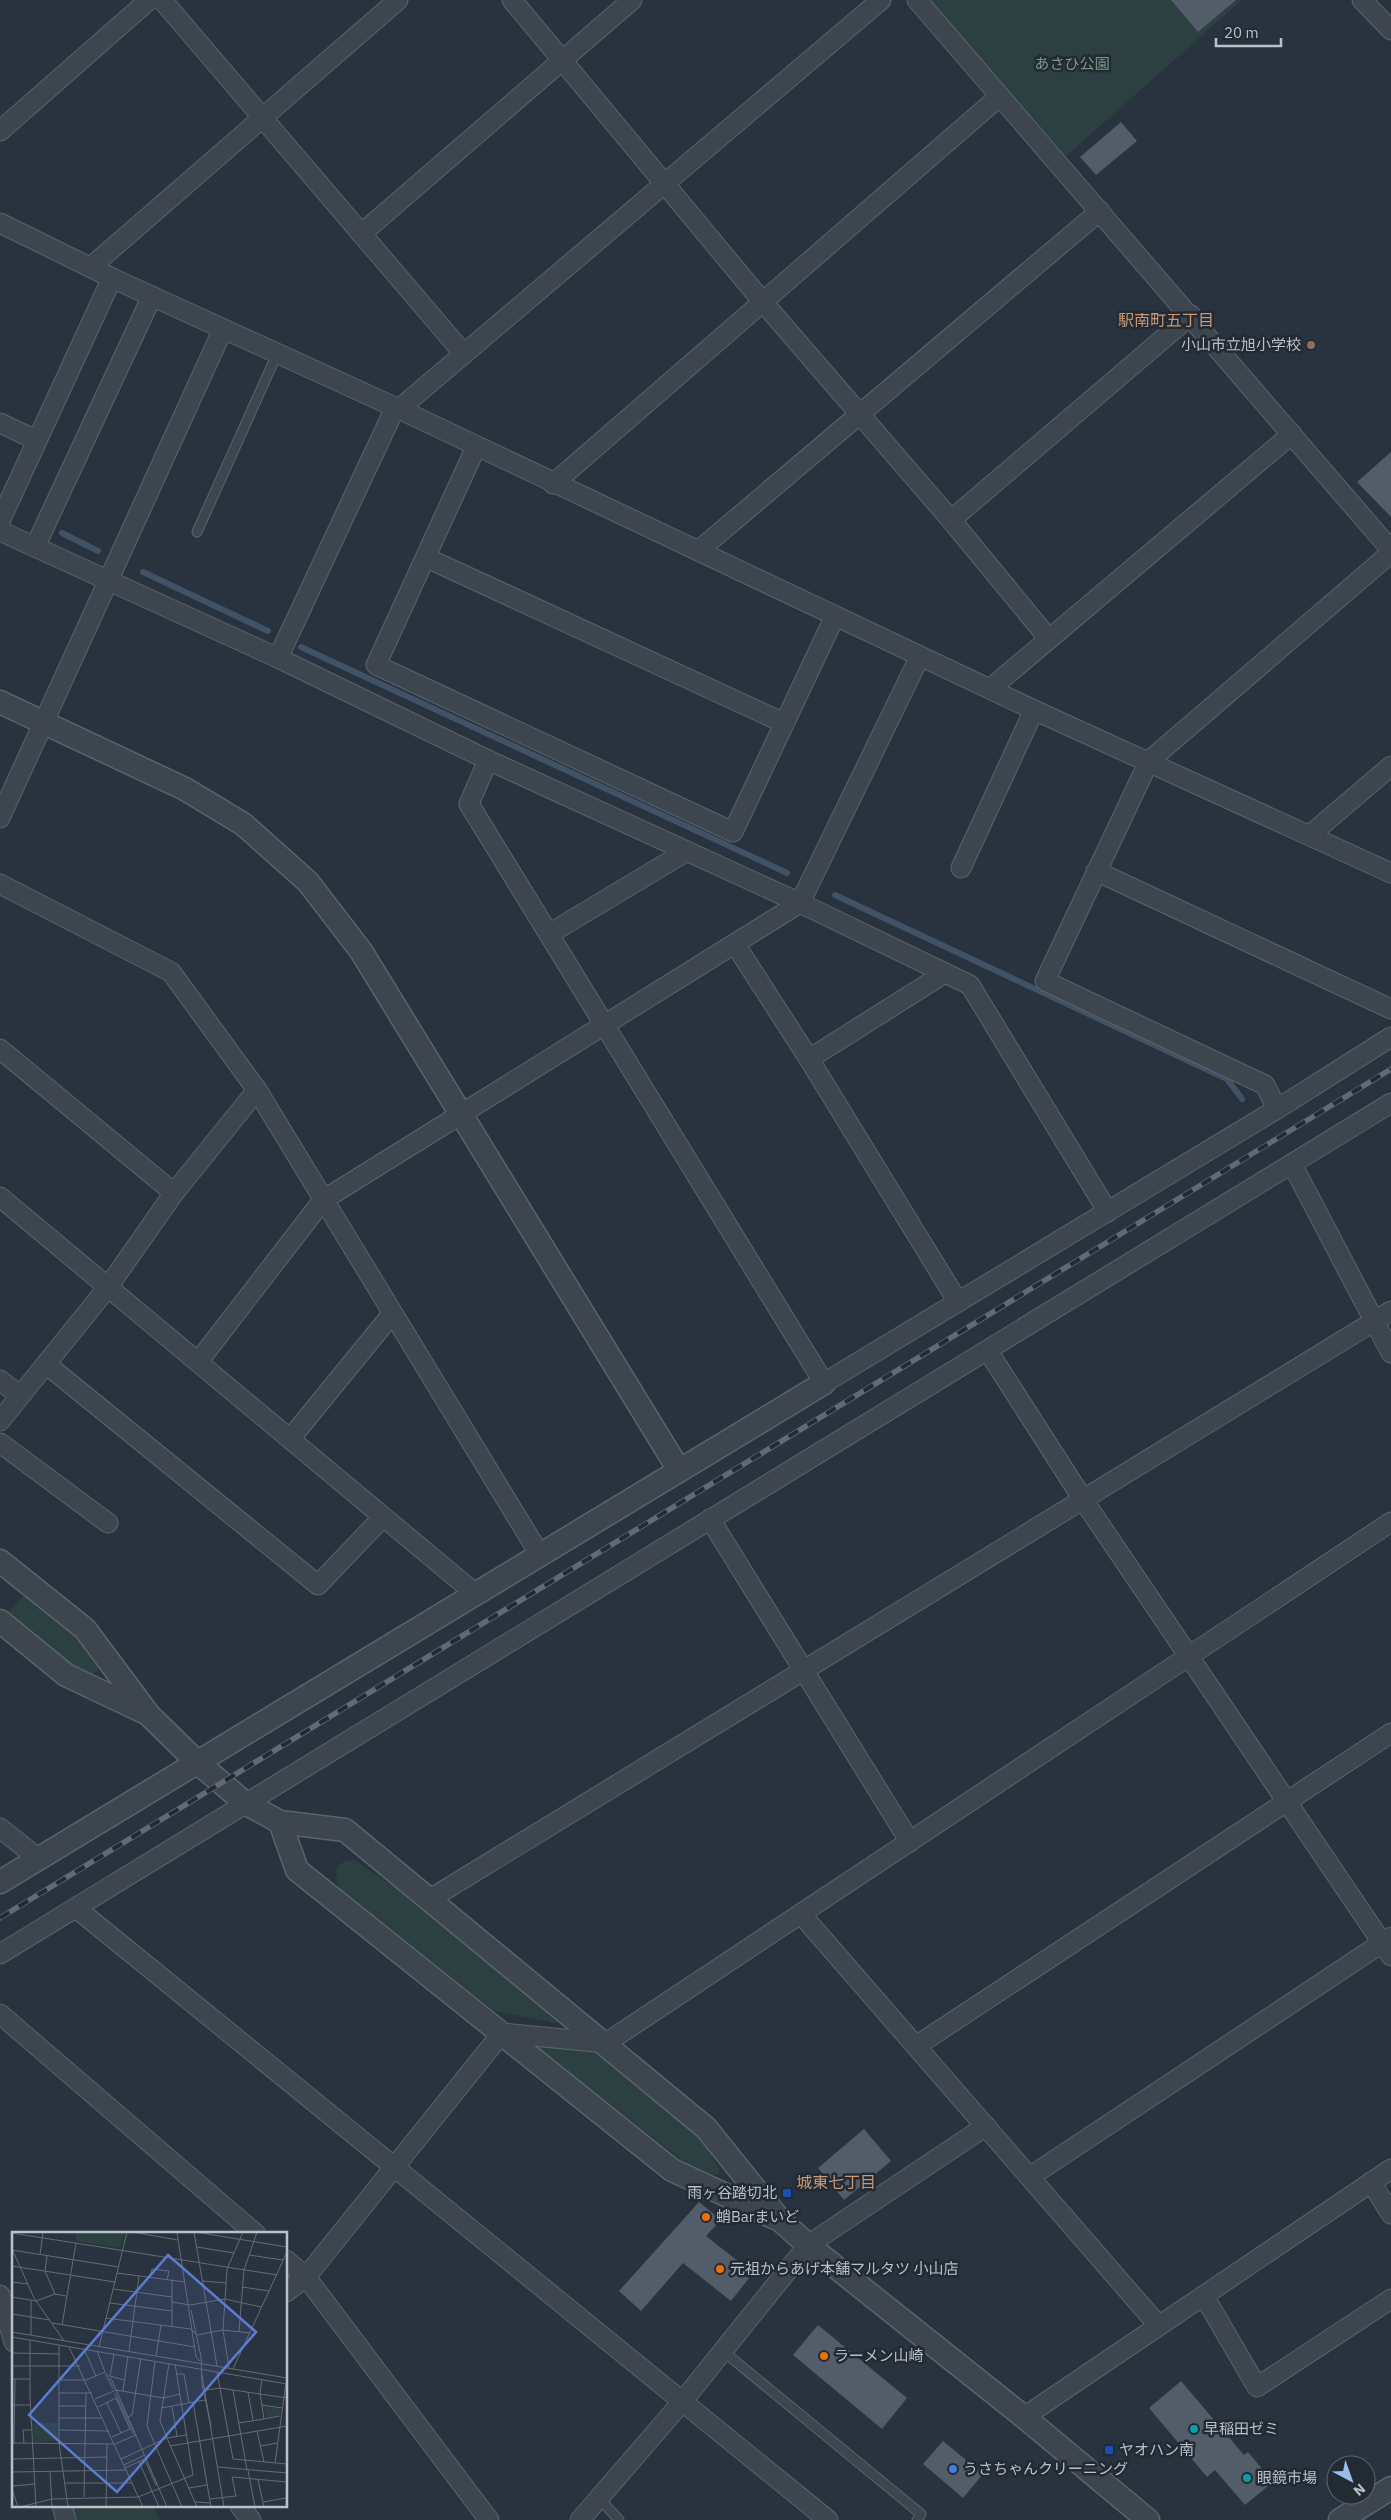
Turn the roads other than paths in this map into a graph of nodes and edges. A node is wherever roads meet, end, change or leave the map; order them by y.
1 (149, 0) edge
2 (162, 0) edge
3 (398, 0) edge
4 (512, 0) edge
5 (632, 0) edge
6 (881, 0) edge
7 (917, 0) edge
8 (1362, 0) edge
9 (1391, 30) edge
10 (563, 60) junction
11 (1000, 96) junction
12 (264, 118) junction
13 (0, 131) edge
14 (666, 182) junction
15 (1100, 210) junction
16 (0, 223) edge
17 (361, 234) junction
18 (92, 266) junction
19 (112, 278) junction
20 (152, 296) junction
21 (762, 301) junction
22 (1191, 315) junction
23 (223, 328) junction
24 (277, 354) junction
25 (464, 354) junction
26 (397, 409) junction
27 (860, 413) junction
28 (0, 423) edge
29 (1292, 434) junction
30 (36, 440) junction
31 (476, 448) junction
32 (553, 484) junction
33 (951, 520) junction
34 (0, 521) edge
35 (0, 531) edge
36 (197, 532) dead end
37 (35, 547) junction
38 (698, 551) junction
39 (1391, 552) edge
40 (427, 558) junction
41 (108, 581) junction
42 (835, 616) junction
43 (1049, 639) junction
44 (920, 656) junction
45 (278, 658) junction
46 (991, 688) junction
47 (0, 702) edge
48 (1034, 710) junction
49 (43, 723) junction
50 (784, 723) junction
51 (488, 760) junction
52 (1150, 761) junction
53 (1391, 766) edge
54 (0, 818) edge
55 (1310, 835) junction
56 (687, 851) junction
57 (961, 868) dead end
58 (1096, 871) junction
59 (1391, 873) edge
60 (0, 884) edge
61 (800, 903) junction
62 (549, 934) junction
63 (734, 944) junction
64 (945, 973) junction
65 (1391, 1009) edge
66 (605, 1026) junction
67 (1391, 1037) edge
68 (0, 1049) edge
69 (809, 1059) junction
70 (257, 1090) junction
71 (1391, 1103) edge
72 (1277, 1109) junction
73 (460, 1115) junction
74 (1292, 1164) junction
75 (174, 1193) junction
76 (0, 1197) edge
77 (322, 1200) junction
78 (1108, 1212) junction
79 (108, 1287) junction
80 (958, 1302) junction
81 (1391, 1311) edge
82 (392, 1314) junction
83 (1375, 1321) junction
84 (988, 1351) junction
85 (1391, 1353) edge
86 (198, 1362) junction
87 (46, 1364) junction
88 (0, 1380) edge
89 (824, 1383) junction
90 (20, 1396) junction
91 (0, 1421) edge
92 (290, 1439) junction
93 (0, 1443) edge
94 (679, 1470) junction
95 (1084, 1501) junction
96 (384, 1517) junction
97 (710, 1518) junction
98 (1391, 1522) edge
99 (108, 1523) dead end
100 (540, 1555) junction
101 (0, 1561) edge
102 (476, 1595) junction
103 (0, 1621) edge
104 (1188, 1656) junction
105 (804, 1671) junction
106 (149, 1715) junction
107 (1391, 1733) edge
108 (197, 1762) junction
109 (1287, 1802) junction
110 (246, 1803) junction
111 (280, 1822) junction
112 (0, 1828) edge
113 (910, 1842) junction
114 (39, 1858) junction
115 (0, 1882) edge
116 (430, 1899) junction
117 (76, 1908) junction
118 (801, 1914) junction
119 (1388, 1945) edge
120 (0, 1954) edge
121 (0, 2014) edge
122 (502, 2033) junction
123 (606, 2043) junction
124 (916, 2046) junction
125 (986, 2126) junction
126 (394, 2168) junction
127 (1391, 2169) edge
128 (1031, 2176) junction
129 (1371, 2182) junction
130 (1391, 2214) edge
131 (780, 2220) junction
132 (254, 2232) edge
133 (808, 2245) junction
134 (288, 2262) edge
135 (306, 2277) junction
136 (288, 2290) edge
137 (0, 2295) edge
138 (1204, 2296) junction
139 (1391, 2300) edge
140 (1158, 2325) junction
141 (12, 2335) edge
142 (723, 2351) junction
143 (682, 2402) junction
144 (1024, 2416) junction
145 (1391, 2488) edge
146 (599, 2498) junction
147 (242, 2508) edge
148 (251, 2520) edge
149 (489, 2520) edge
150 (580, 2520) edge
151 (619, 2520) edge
152 (828, 2520) edge
153 (917, 2520) edge
154 (1148, 2520) edge
155 (1340, 2520) edge

1 - 13 street
2 - 12 street
3 - 12 street
4 - 10 street
5 - 10 street
6 - 14 street
7 - 11 street
8 - 9 street
10 - 14 street
10 - 17 street
11 - 15 street
11 - 21 street
12 - 17 street
12 - 18 street
14 - 21 street
14 - 25 street
15 - 22 street
15 - 27 street
16 - 18 street
17 - 25 street
18 - 19 street
19 - 20 street
19 - 30 street
20 - 23 street
20 - 37 street
21 - 27 street
21 - 32 street
22 - 29 street
22 - 33 street
23 - 24 street
23 - 41 street
24 - 26 street
24 - 36 lane
25 - 26 street
26 - 31 street
26 - 45 street
27 - 33 street
27 - 38 street
28 - 30 street
29 - 39 street
29 - 43 street
30 - 34 street
31 - 32 street
31 - 40 street
32 - 38 street
33 - 43 street
35 - 37 street
37 - 41 street
38 - 42 street
39 - 52 street
40 - 50 street
40 - 50 street
41 - 45 street
41 - 49 street
42 - 44 street
42 - 50 street
43 - 46 street
44 - 46 street
44 - 61 street
45 - 51 street
46 - 48 street
47 - 49 street
48 - 52 street
48 - 57 street
49 - 54 street
49 - 73 street
51 - 56 street
51 - 62 street
52 - 55 street
52 - 58 street
53 - 55 street
55 - 59 street
56 - 61 street
56 - 62 street
58 - 65 street
58 - 72 street
60 - 70 street
61 - 63 street
61 - 64 street
62 - 66 street
63 - 66 street
63 - 69 street
64 - 69 street
64 - 78 street
66 - 73 street
66 - 89 street
67 - 72 street
68 - 75 street
69 - 80 street
70 - 75 street
70 - 77 street
71 - 74 street
72 - 78 street
73 - 77 street
73 - 94 street
74 - 83 street
74 - 84 street
75 - 79 street
76 - 79 street
77 - 82 street
77 - 86 street
78 - 80 street
79 - 86 street
79 - 87 street
80 - 89 street
81 - 83 street
82 - 92 street
82 - 100 street
83 - 85 street
83 - 95 street
84 - 95 street
84 - 97 street
86 - 92 street
87 - 90 street
87 - 96 street
88 - 90 street
89 - 94 street
90 - 91 street
92 - 96 street
93 - 99 street
94 - 100 street
95 - 104 street
95 - 105 street
96 - 102 street
97 - 105 street
97 - 110 street
98 - 104 street
100 - 102 street
101 - 106 street
102 - 108 street
103 - 106 street
104 - 109 street
104 - 113 street
105 - 113 street
105 - 116 street
106 - 108 street
107 - 109 street
108 - 110 street
108 - 114 street
109 - 119 street
109 - 124 street
110 - 111 street
110 - 117 street
111 - 116 street
111 - 122 street
112 - 114 street
113 - 118 street
114 - 115 street
116 - 123 street
117 - 120 street
117 - 126 street
118 - 123 street
118 - 124 street
119 - 128 street
121 - 132 street
122 - 123 street
122 - 126 street
122 - 131 street
123 - 131 street
124 - 125 street
125 - 128 street
125 - 133 street
126 - 135 street
126 - 143 street
127 - 129 street
128 - 140 street
129 - 130 street
129 - 138 street
131 - 133 street
133 - 142 street
133 - 144 street
134 - 135 street
135 - 136 street
135 - 149 street
137 - 141 street
138 - 139 street
138 - 140 street
140 - 144 street
142 - 143 street
142 - 153 lane
143 - 146 street
143 - 152 street
144 - 154 street
145 - 155 street
146 - 150 street
146 - 151 lane
147 - 148 street

